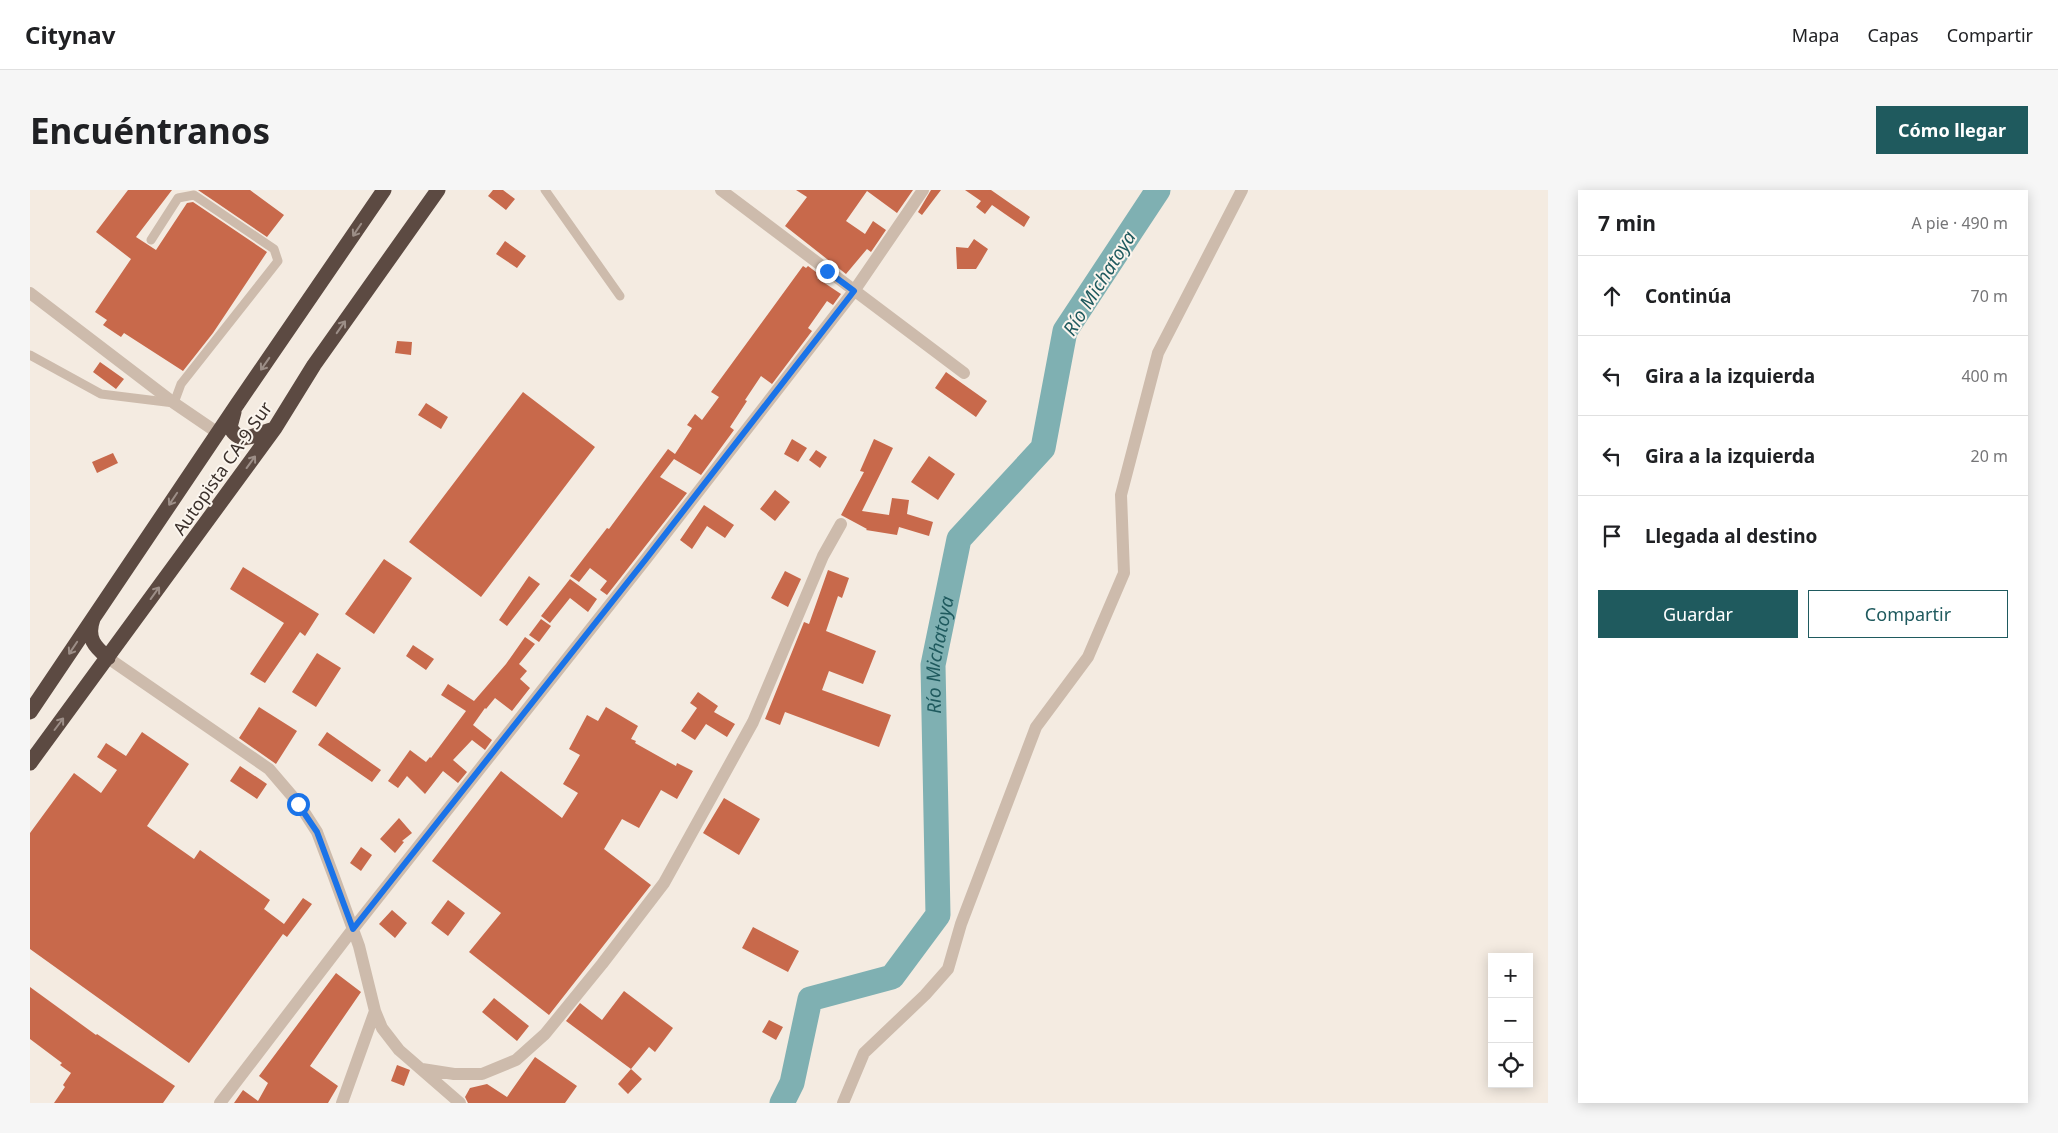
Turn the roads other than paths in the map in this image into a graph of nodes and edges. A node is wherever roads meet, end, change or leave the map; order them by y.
1 (384, 190) edge
2 (438, 190) edge
3 (545, 190) edge
4 (720, 190) edge
5 (923, 190) edge
6 (1242, 190) edge
7 (151, 240) dead end
8 (854, 291) junction
9 (30, 293) edge
10 (620, 296) dead end
11 (30, 355) edge
12 (964, 373) dead end
13 (174, 403) junction
14 (236, 406) junction
15 (275, 428) junction
16 (218, 433) junction
17 (841, 524) dead end
18 (94, 616) junction
19 (108, 658) junction
20 (30, 712) edge
21 (30, 763) edge
22 (353, 929) junction
23 (375, 1012) junction
24 (422, 1069) junction
25 (220, 1103) edge
26 (342, 1103) edge
27 (460, 1103) edge
28 (843, 1103) edge

1 -> 14 highway, Autopista CA-9 Sur
15 -> 2 highway, Autopista CA-9 Sur
3 - 10 lane
4 - 8 street
5 - 8 street
6 - 28 street
7 - 13 lane
8 - 12 street
8 - 22 street
9 - 13 street
11 - 13 lane
13 - 16 street
14 - 15 highway
14 - 16 highway, Autopista CA-9 Sur
19 -> 15 highway, Autopista CA-9 Sur
16 -> 18 highway, Autopista CA-9 Sur
17 - 24 street
18 - 19 highway
18 -> 20 highway, Autopista CA-9 Sur
21 -> 19 highway, Autopista CA-9 Sur
19 - 22 street
22 - 23 street
22 - 25 street
23 - 24 street
23 - 26 street
24 - 27 street

